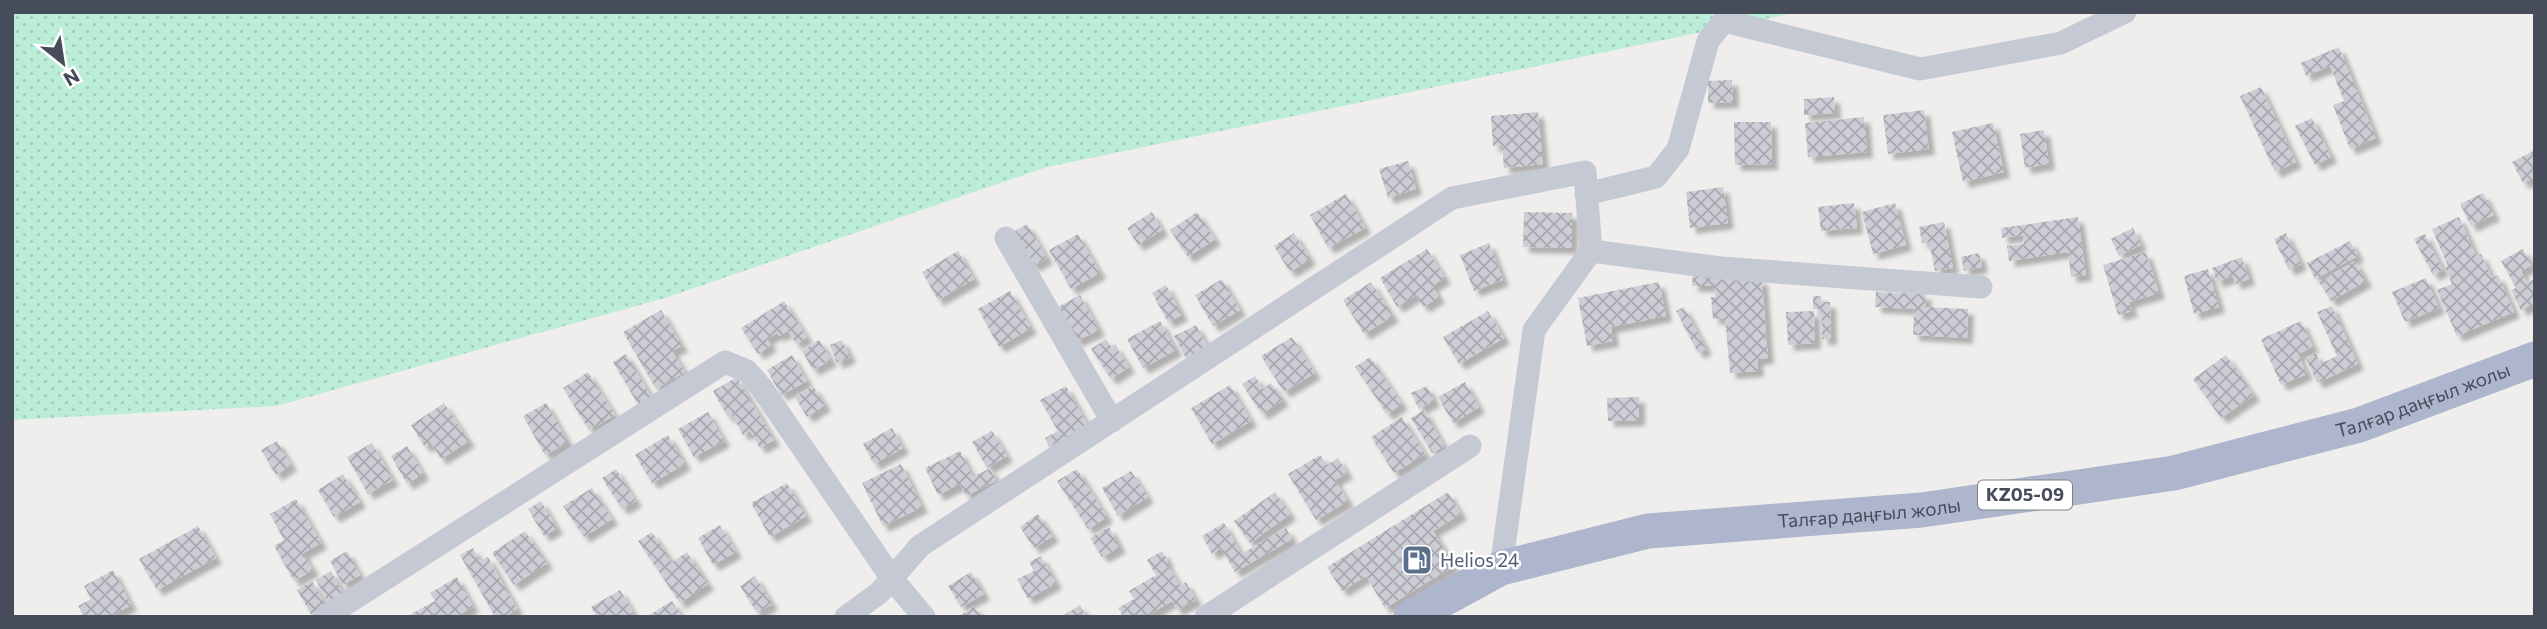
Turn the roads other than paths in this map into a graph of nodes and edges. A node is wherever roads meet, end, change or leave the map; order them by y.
1 (2124, 12) edge
2 (1586, 194) junction
3 (1006, 238) dead end
4 (1591, 251) junction
5 (1981, 287) dead end
6 (2535, 359) edge
7 (1112, 421) junction
8 (1470, 446) dead end
9 (1502, 568) junction
10 (893, 580) junction
11 (326, 617) edge
12 (846, 617) edge
13 (924, 617) edge
14 (1206, 617) edge
15 (1411, 617) edge

1 - 2 street
2 - 4 street
2 - 7 street
3 - 7 street
4 - 5 street
4 - 9 street
6 - 9 main road, Талғар даңғыл жолы / KZ05-09
7 - 10 street
8 - 14 street
9 - 15 main road, Талғар даңғыл жолы / KZ05-09
10 - 11 street
10 - 12 street
10 - 13 street

